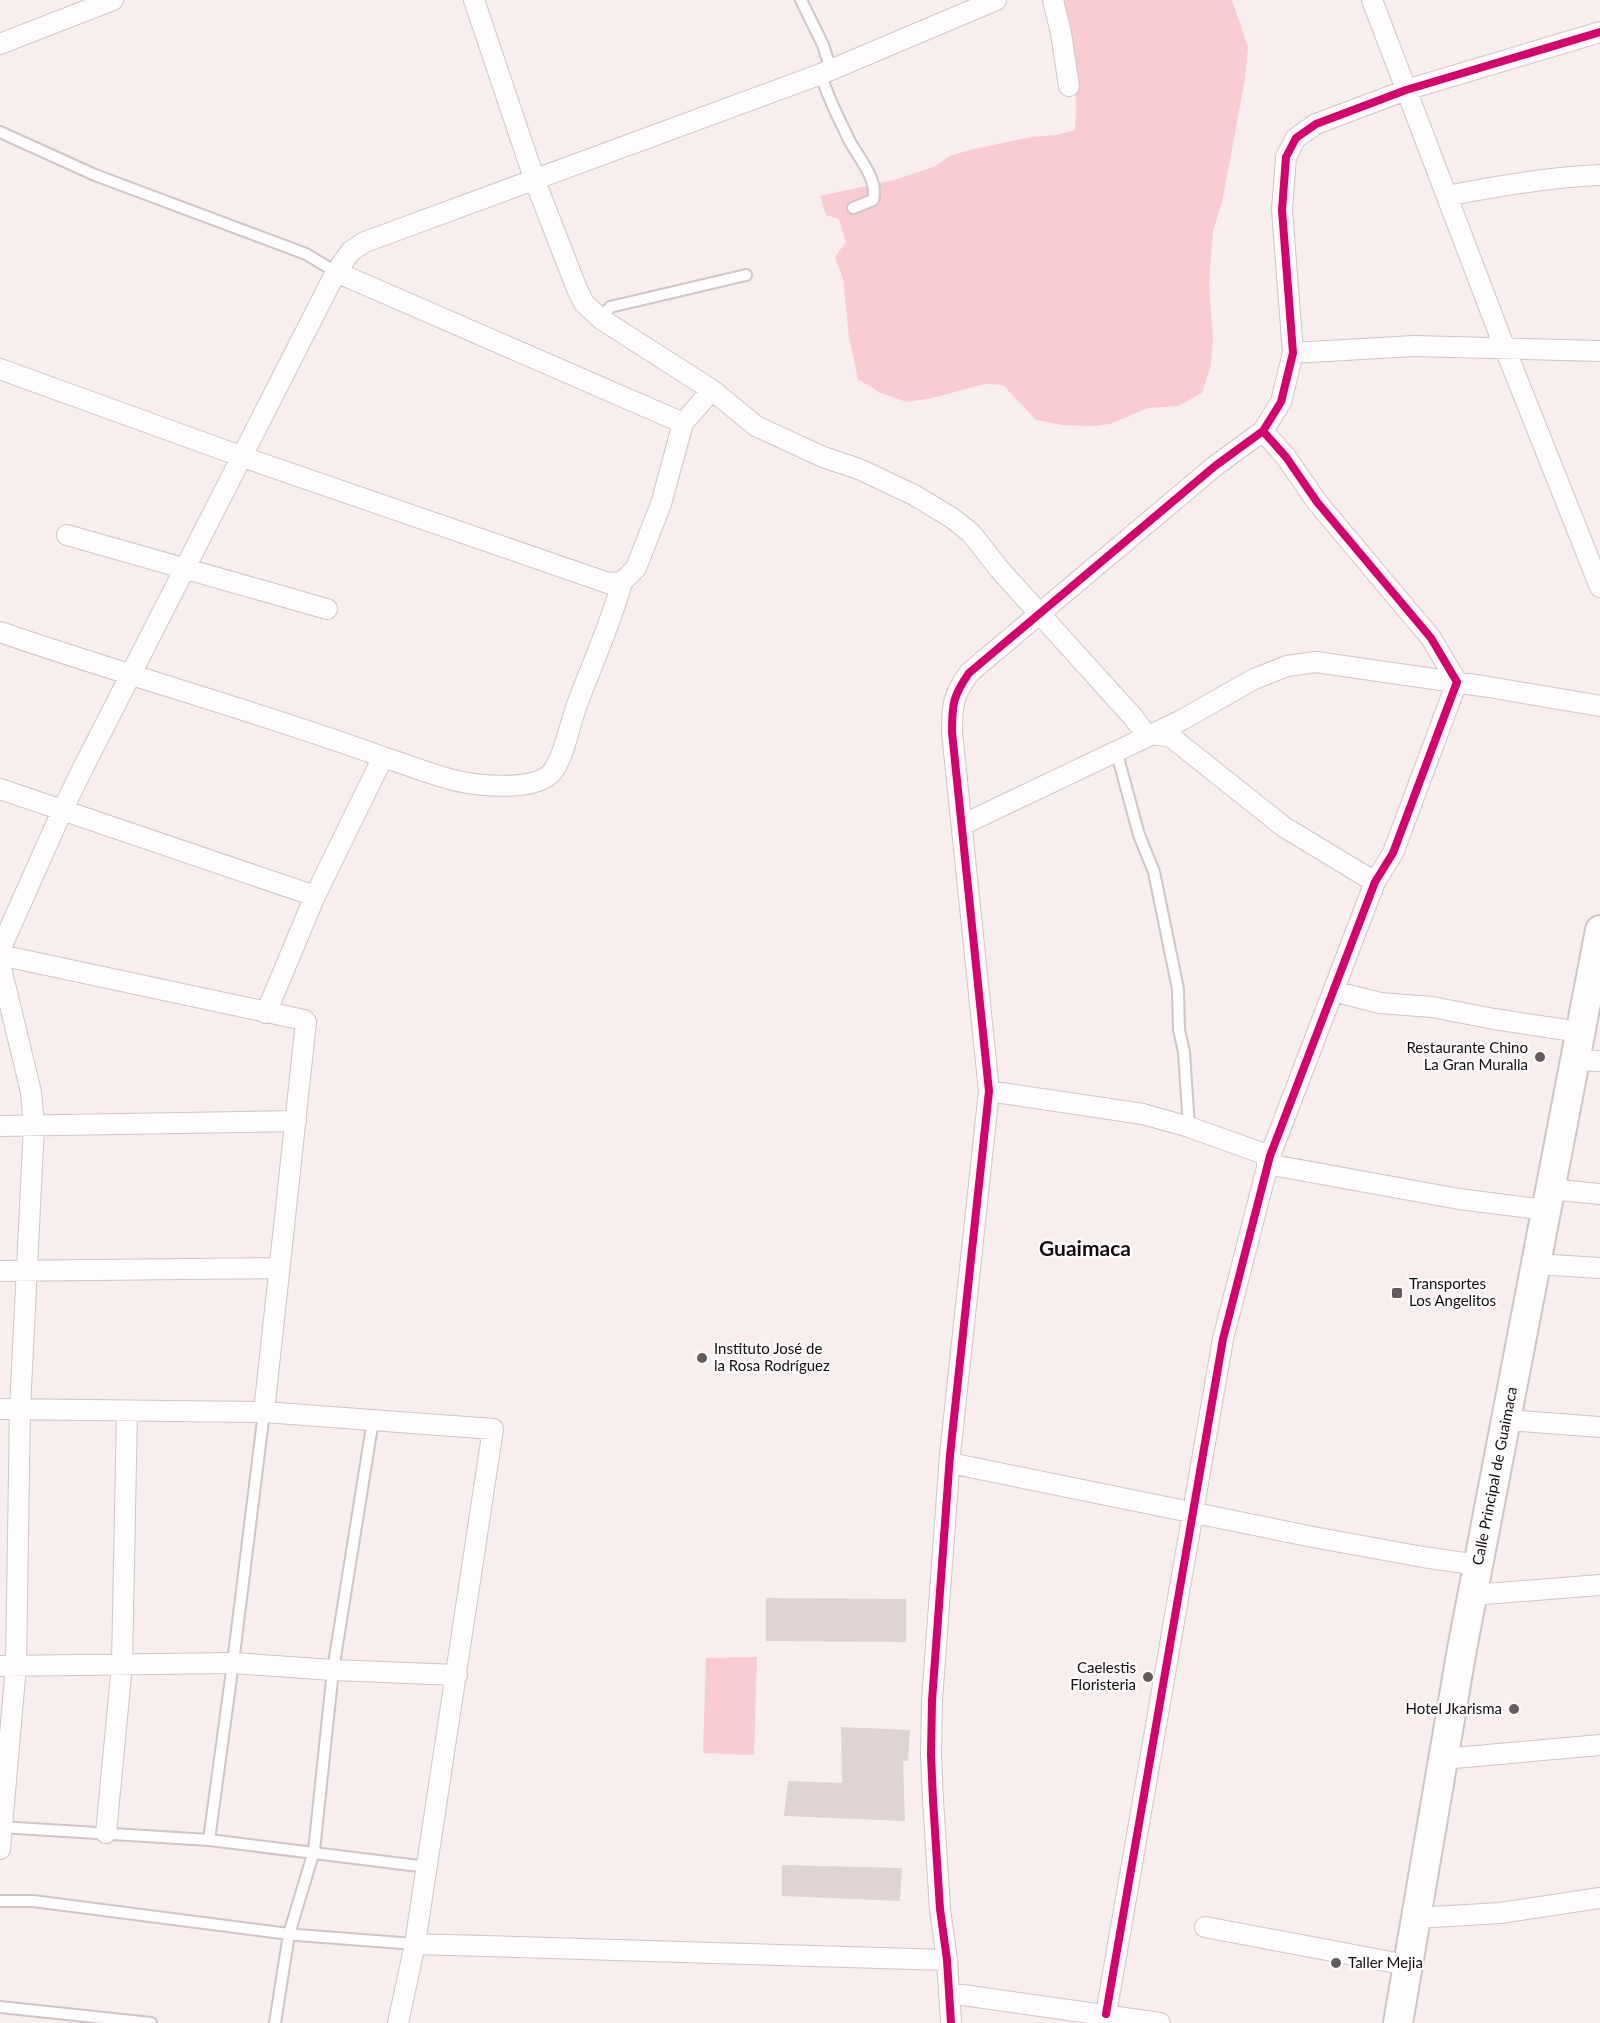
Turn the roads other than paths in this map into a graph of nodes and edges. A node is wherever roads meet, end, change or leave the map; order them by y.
1 (113, 0) edge
2 (474, 0) edge
3 (801, 0) edge
4 (996, 0) edge
5 (1053, 0) edge
6 (1372, 0) edge
7 (1600, 32) edge
8 (0, 44) edge
9 (826, 72) junction
10 (1069, 86) dead end
11 (1406, 90) junction
12 (0, 132) edge
13 (1600, 175) edge
14 (535, 180) junction
15 (1447, 196) junction
16 (853, 208) dead end
17 (336, 272) junction
18 (746, 275) dead end
19 (601, 319) junction
20 (1506, 349) junction
21 (1600, 351) edge
22 (1293, 353) junction
23 (0, 369) edge
24 (712, 390) junction
25 (683, 423) junction
26 (1263, 431) junction
27 (243, 457) junction
28 (67, 535) dead end
29 (185, 569) junction
30 (621, 582) junction
31 (1600, 586) edge
32 (327, 609) dead end
33 (1040, 614) junction
34 (0, 632) edge
35 (132, 675) junction
36 (1457, 682) junction
37 (1600, 706) edge
38 (1150, 734) junction
39 (1116, 750) junction
40 (383, 757) junction
41 (0, 789) edge
42 (62, 811) junction
43 (962, 825) junction
44 (1375, 882) junction
45 (315, 896) junction
46 (1600, 930) edge
47 (0, 950) edge
48 (0, 955) edge
49 (0, 964) edge
50 (1333, 991) junction
51 (266, 1013) junction
52 (1580, 1032) junction
53 (1588, 1061) edge
54 (989, 1091) junction
55 (296, 1121) junction
56 (0, 1126) edge
57 (34, 1126) junction
58 (1189, 1127) junction
59 (1268, 1160) junction
60 (1600, 1194) edge
61 (1548, 1199) junction
62 (1536, 1264) junction
63 (278, 1268) junction
64 (1600, 1268) edge
65 (0, 1271) edge
66 (27, 1272) junction
67 (0, 1408) edge
68 (20, 1408) junction
69 (127, 1411) junction
70 (264, 1412) junction
71 (373, 1420) junction
72 (1506, 1420) junction
73 (1600, 1427) edge
74 (950, 1463) junction
75 (1192, 1512) junction
76 (1478, 1565) junction
77 (1600, 1585) edge
78 (1472, 1595) junction
79 (233, 1663) junction
80 (122, 1665) junction
81 (8, 1666) edge
82 (333, 1670) junction
83 (457, 1675) junction
84 (1600, 1745) edge
85 (1443, 1759) junction
86 (2, 1827) edge
87 (106, 1833) junction
88 (209, 1840) junction
89 (0, 1849) edge
90 (314, 1851) junction
91 (427, 1867) junction
92 (1600, 1898) edge
93 (0, 1901) edge
94 (1416, 1918) junction
95 (1205, 1927) dead end
96 (289, 1934) junction
97 (415, 1944) junction
98 (947, 1960) junction
99 (1407, 1965) junction
100 (949, 1993) junction
101 (0, 2007) edge
102 (1106, 2014) junction
103 (151, 2023) edge
104 (275, 2023) edge
105 (398, 2023) edge
106 (951, 2023) edge
107 (1160, 2023) edge
108 (1398, 2023) edge

1 - 8 street
2 - 14 street
3 - 9 lane
4 - 9 street
5 - 10 street
6 - 11 street
7 - 11 street
9 - 14 street
9 - 16 lane
11 - 15 street
11 - 22 street
12 - 17 lane
13 - 15 street
14 - 17 street
14 - 19 street
15 - 20 street
17 - 25 street
17 - 27 street
18 - 19 lane
19 - 24 street
20 - 21 street
20 - 22 street
20 - 31 street
22 - 26 street
23 - 27 street
24 - 25 street
24 - 33 street
25 - 30 street
26 - 33 street
26 - 36 street
27 - 29 street
27 - 30 street
28 - 29 street
29 - 32 street
29 - 35 street
30 - 40 street
33 - 38 street
33 - 43 street
34 - 35 street
35 - 40 street
35 - 42 street
36 - 37 street
36 - 38 street
36 - 44 street
38 - 39 street
38 - 44 street
39 - 43 street
39 - 58 lane
40 - 45 street
41 - 42 street
42 - 45 street
42 - 47 street
43 - 54 street
44 - 50 street
45 - 51 street
46 - 52 main road, Calle Principal de Guaimaca
48 - 51 street
49 - 57 street
50 - 52 street
50 - 59 street
51 - 55 street
52 - 53 main road, Calle Principal de Guaimaca
53 - 61 main road, Calle Principal de Guaimaca
54 - 58 street
54 - 74 street
55 - 57 street
55 - 63 street
56 - 57 street
57 - 66 street
58 - 59 street
59 - 61 street
59 - 75 street
60 - 61 street
61 - 62 main road, Calle Principal de Guaimaca
62 - 64 street
62 - 72 main road, Calle Principal de Guaimaca
63 - 66 street
63 - 70 street
65 - 66 street
66 - 68 street
67 - 68 street
68 - 69 street
68 - 81 street
69 - 70 street
69 - 80 street
70 - 71 street
70 - 79 lane
71 - 82 lane
71 - 83 street
72 - 73 street
72 - 76 main road, Calle Principal de Guaimaca
74 - 75 street
74 - 98 street
75 - 76 street
75 - 102 street
76 - 78 main road, Calle Principal de Guaimaca
77 - 78 street
78 - 85 main road, Calle Principal de Guaimaca
79 - 80 street
79 - 82 street
79 - 88 lane
80 - 81 street
80 - 87 street
81 - 86 street
82 - 83 street
82 - 90 lane
83 - 91 street
84 - 85 street
85 - 94 main road, Calle Principal de Guaimaca
86 - 87 lane
86 - 89 street
87 - 88 lane
88 - 90 lane
90 - 91 lane
90 - 96 lane
91 - 97 street
92 - 94 street
93 - 96 lane
94 - 99 main road, Calle Principal de Guaimaca
95 - 99 street
96 - 97 lane
96 - 104 lane
97 - 98 street
97 - 105 street
98 - 100 street
99 - 108 main road, Calle Principal de Guaimaca
100 - 102 street
100 - 106 street
101 - 103 lane
102 - 107 street

